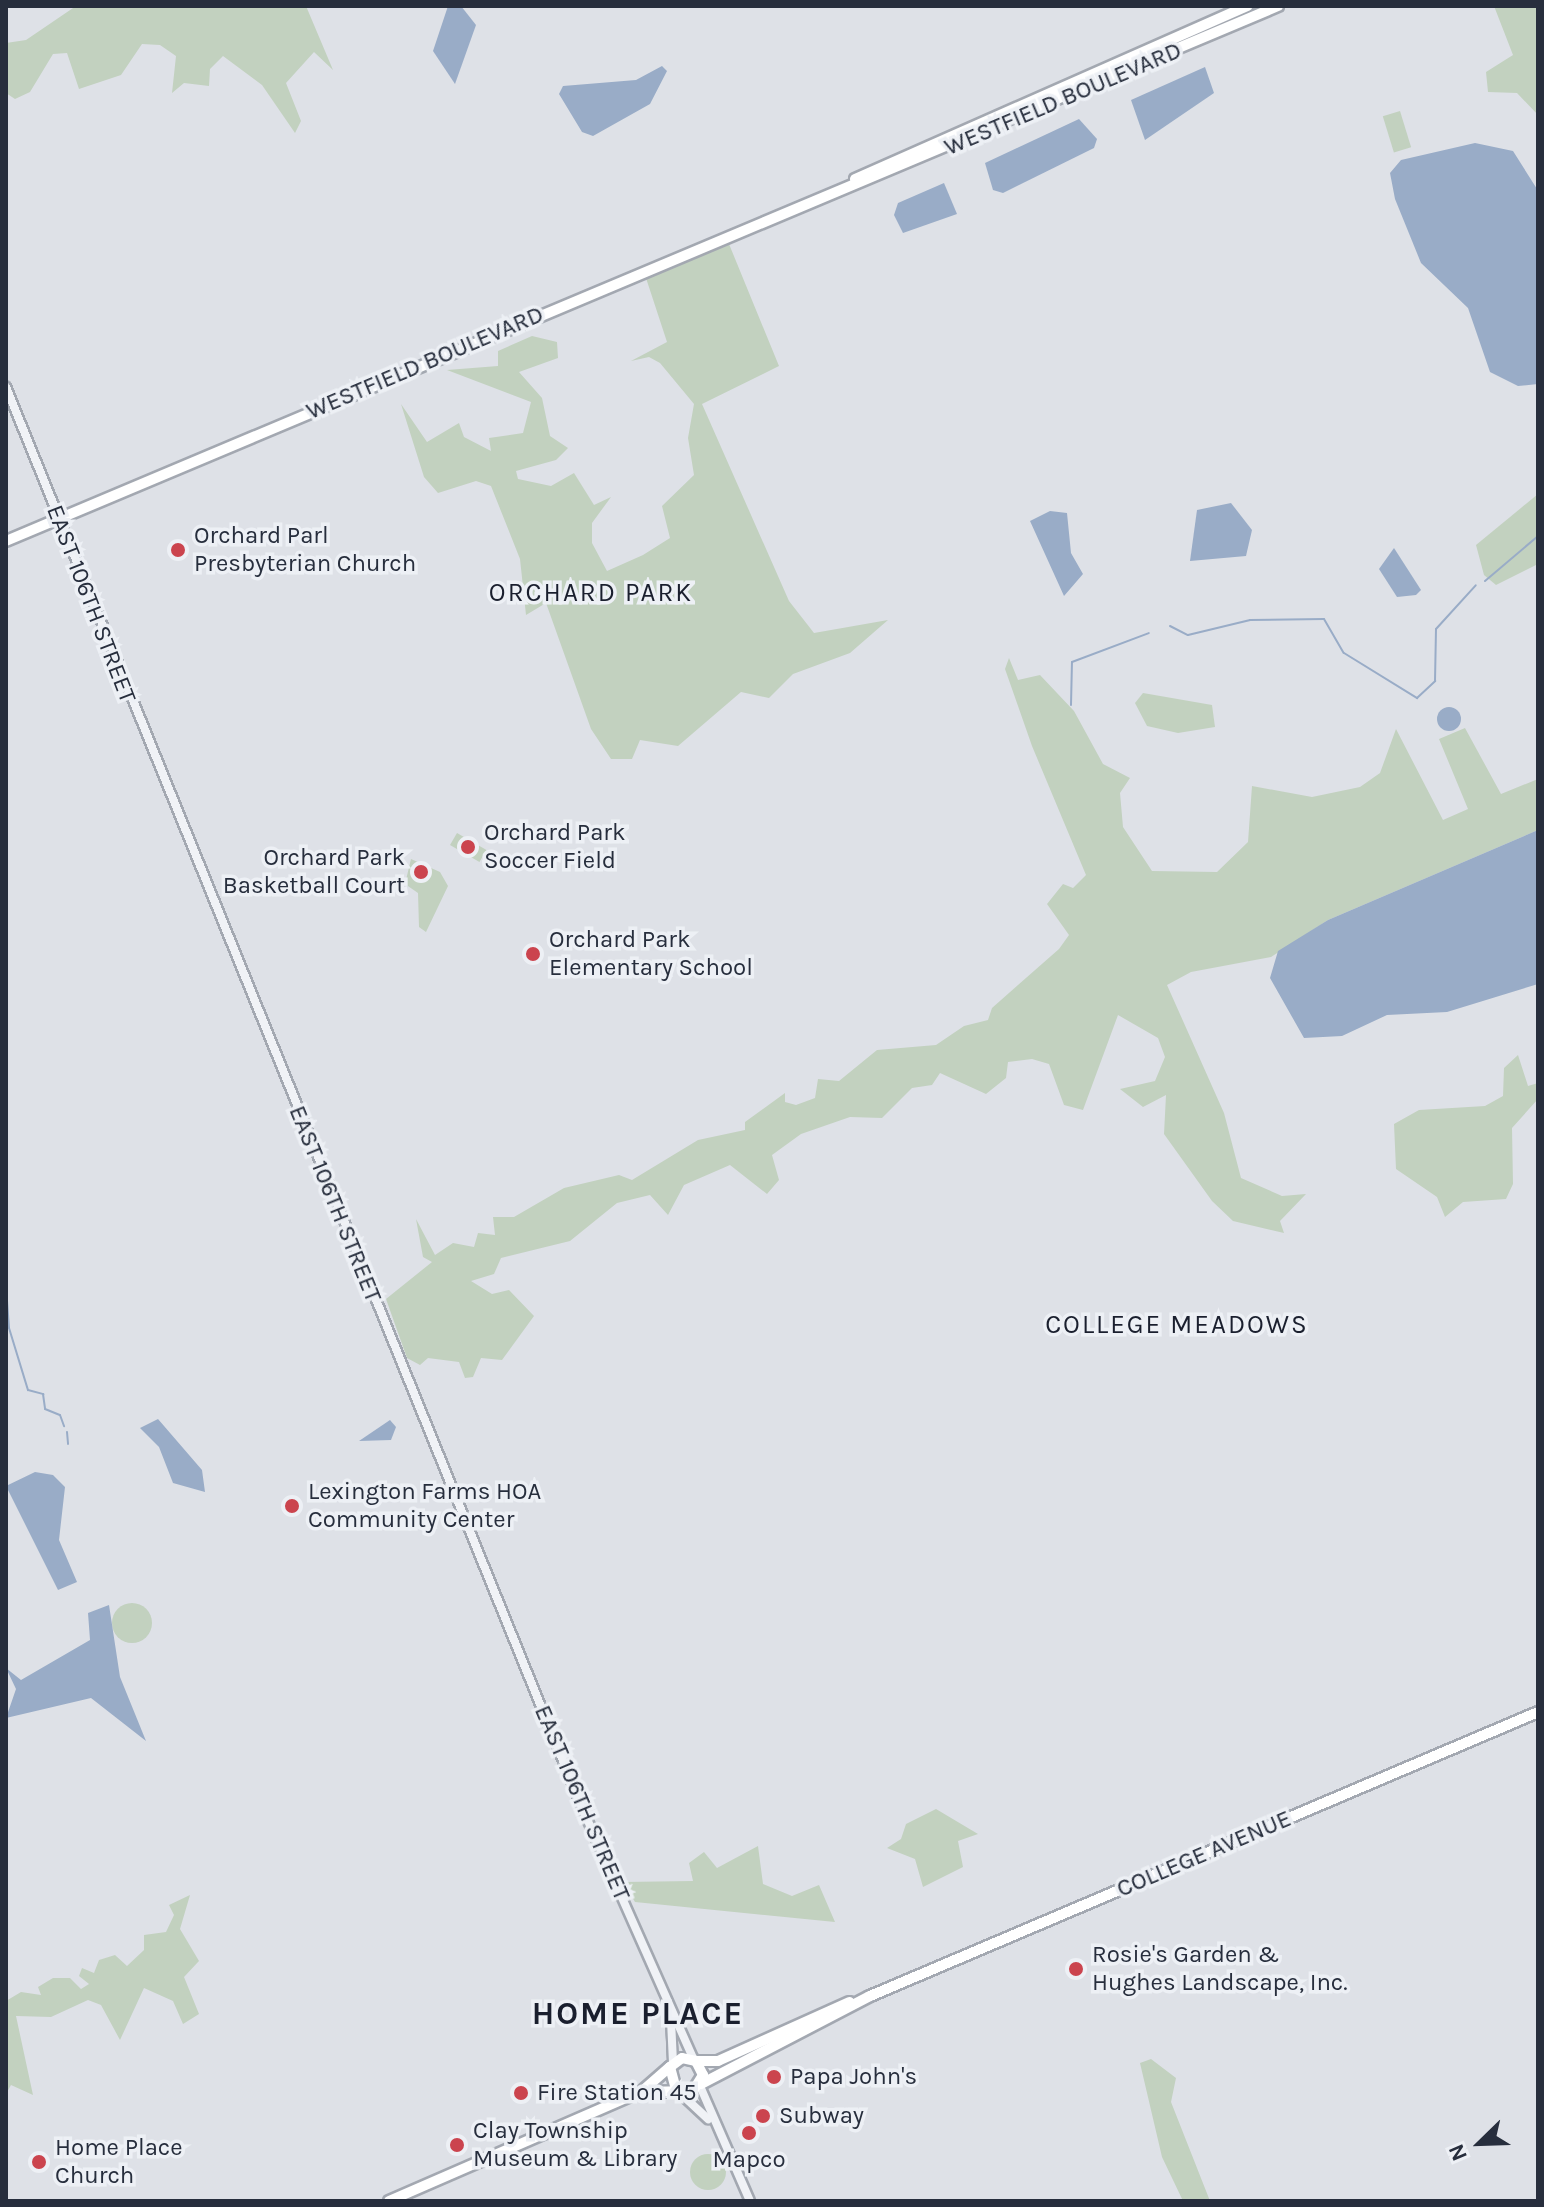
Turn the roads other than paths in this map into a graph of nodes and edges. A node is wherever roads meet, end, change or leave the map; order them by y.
1 (1248, 6) edge
2 (1278, 6) edge
3 (845, 185) junction
4 (6, 387) edge
5 (58, 519) junction
6 (6, 541) edge
7 (1538, 1712) edge
8 (870, 1996) junction
9 (671, 2019) junction
10 (695, 2060) junction
11 (671, 2065) junction
12 (700, 2085) junction
13 (677, 2091) junction
14 (640, 2092) junction
15 (709, 2119) junction
16 (389, 2201) edge
17 (750, 2201) edge

1 - 3 main road, WESTFIELD BOULEVARD
2 - 3 main road, WESTFIELD BOULEVARD
3 - 5 main road, WESTFIELD BOULEVARD
4 - 5 street, EAST 106TH STREET
5 - 6 main road, WESTFIELD BOULEVARD
5 - 9 street, EAST 106TH STREET
7 - 8 main road, COLLEGE AVENUE
8 - 10 main road, COLLEGE AVENUE
8 - 12 main road, COLLEGE AVENUE
9 - 10 street, EAST 106TH STREET
9 - 11 street, EAST 106TH STREET
10 - 11 main road, COLLEGE AVENUE
10 - 12 main road
11 - 13 main road
11 - 14 main road
12 - 13 main road, COLLEGE AVENUE
12 - 15 street
13 - 14 main road
13 - 15 street
14 - 16 main road
15 - 17 street

